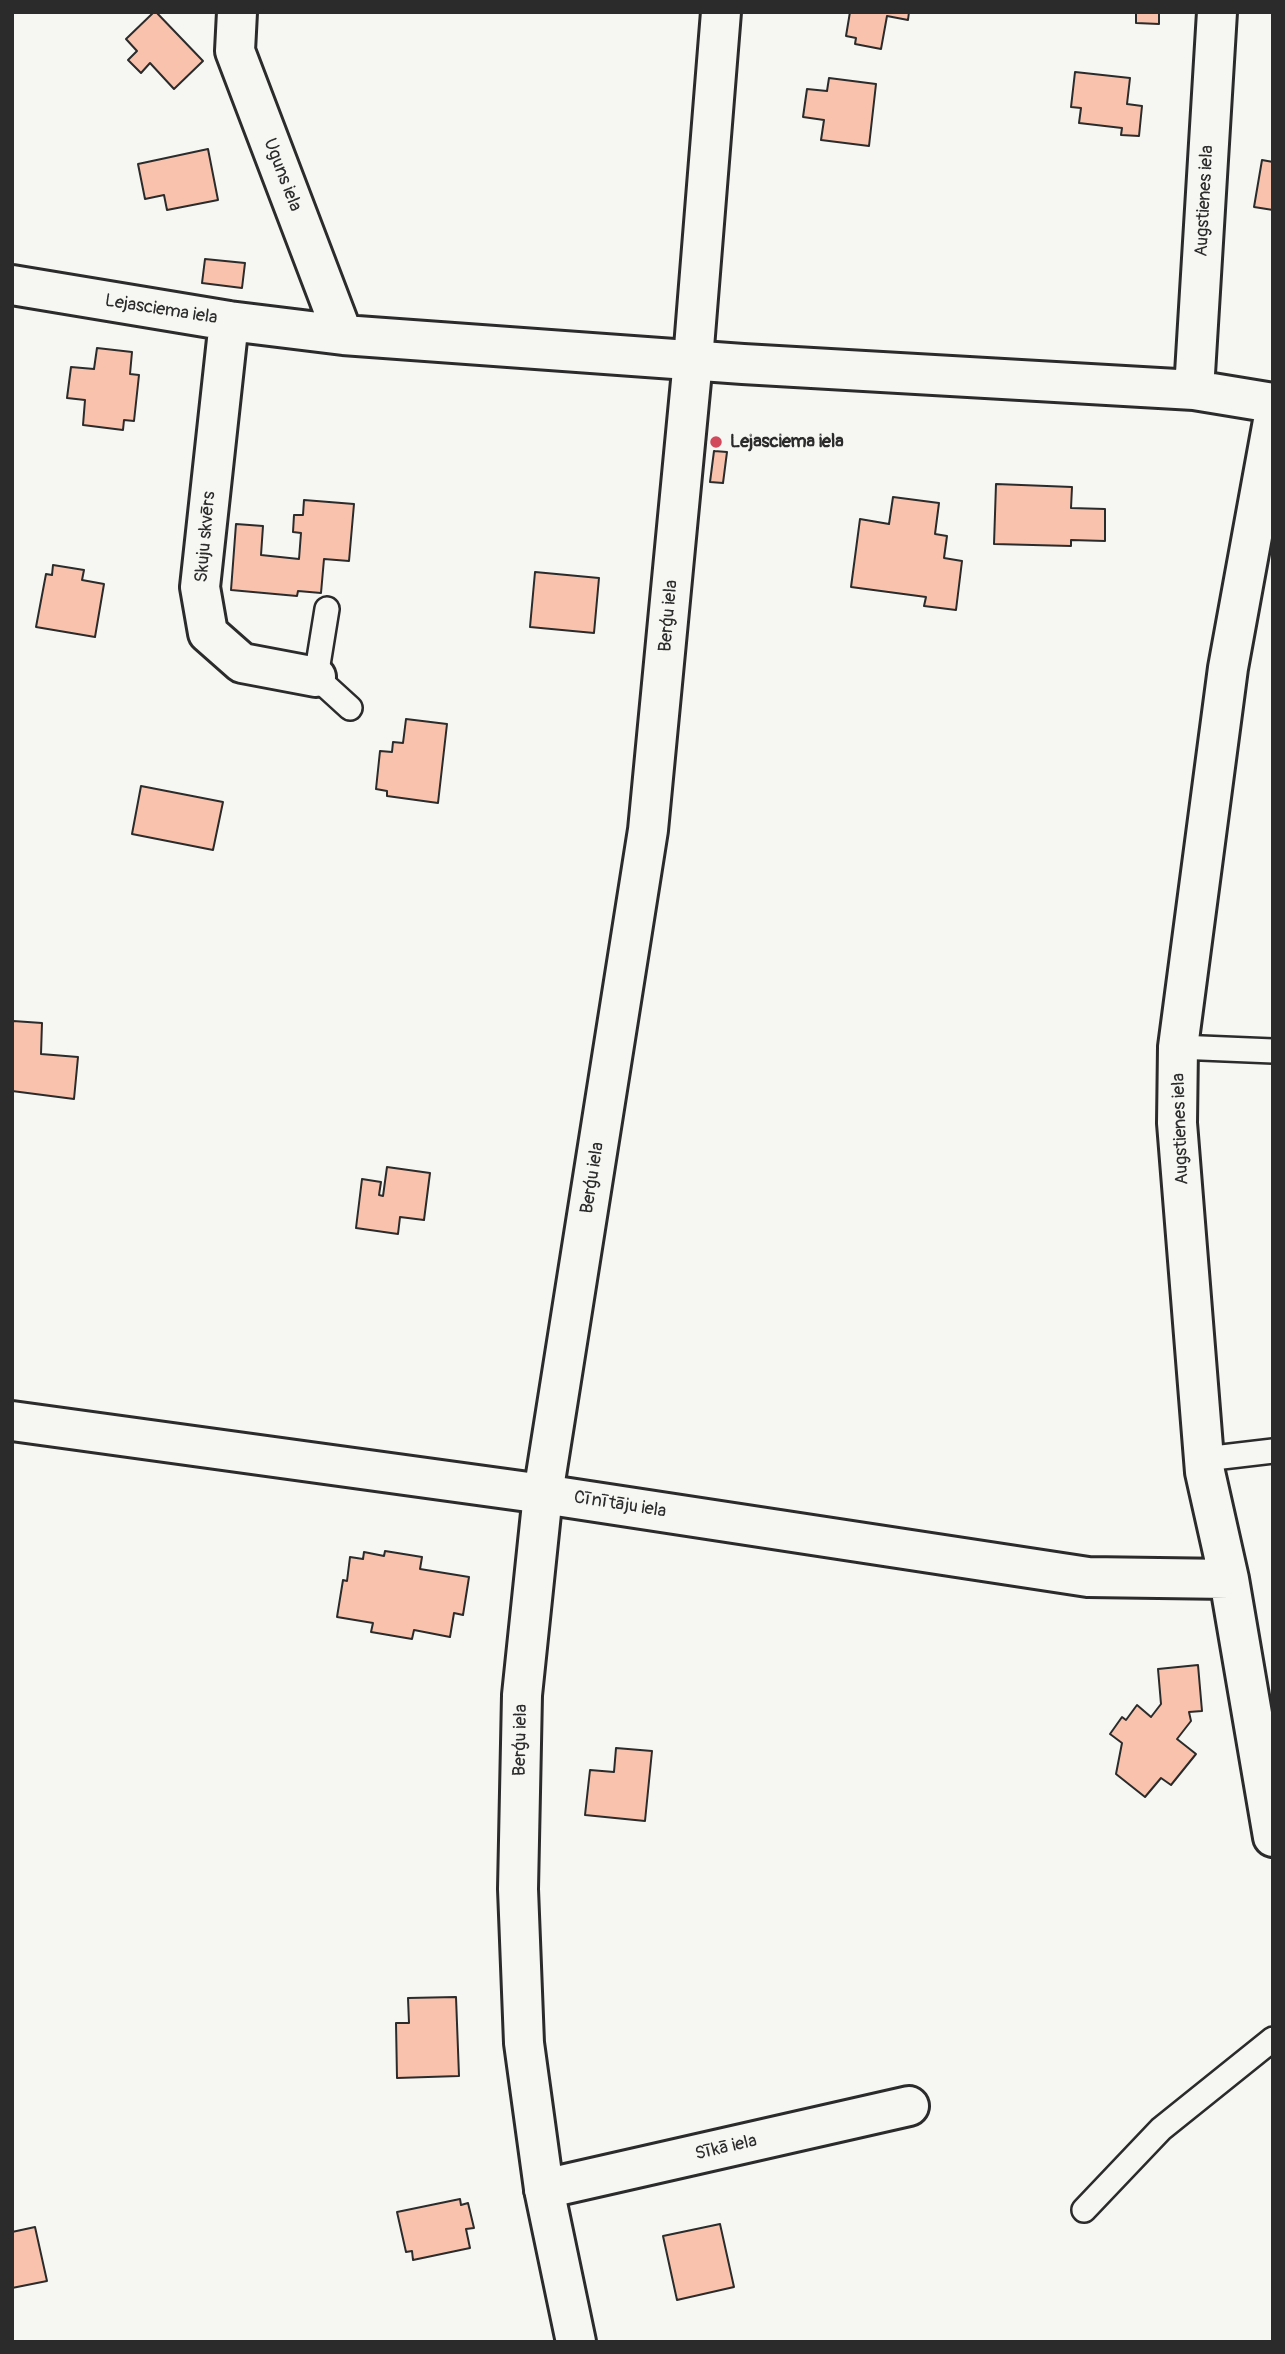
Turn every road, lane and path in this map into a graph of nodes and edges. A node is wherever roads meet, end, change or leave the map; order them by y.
1 (237, 12) edge
2 (722, 12) edge
3 (1217, 12) edge
4 (12, 285) edge
5 (229, 321) junction
6 (342, 335) junction
7 (693, 360) junction
8 (1194, 390) junction
9 (1273, 403) edge
10 (1273, 421) edge
11 (327, 608) dead end
12 (316, 677) junction
13 (350, 708) dead end
14 (1178, 1047) junction
15 (1273, 1051) edge
16 (12, 1421) edge
17 (1273, 1451) edge
18 (1205, 1459) junction
19 (543, 1494) junction
20 (1229, 1579) junction
21 (1273, 1837) edge
22 (1273, 2039) edge
23 (909, 2106) dead end
24 (544, 2189) junction
25 (1084, 2210) dead end
26 (576, 2342) edge

1 - 6 street, Uguns iela
2 - 7 street, Berģu iela
3 - 8 street, Augstienes iela
4 - 5 street, Lejasciema iela
5 - 6 street, Lejasciema iela
5 - 12 street, Skuju skvērs
6 - 7 street, Lejasciema iela
7 - 8 street, Lejasciema iela
7 - 19 street, Berģu iela
8 - 9 street, Lejasciema iela
10 - 14 street, Augstienes iela
11 - 12 lane
12 - 13 lane
14 - 15 lane
14 - 18 street, Augstienes iela
16 - 19 street, Cīnītāju iela
17 - 18 lane
18 - 20 street, Augstienes iela
19 - 20 street, Cīnītāju iela
19 - 24 street, Berģu iela
20 - 21 street, Augstienes iela
22 - 25 lane
23 - 24 street, Sīkā iela
24 - 26 street, Berģu iela

